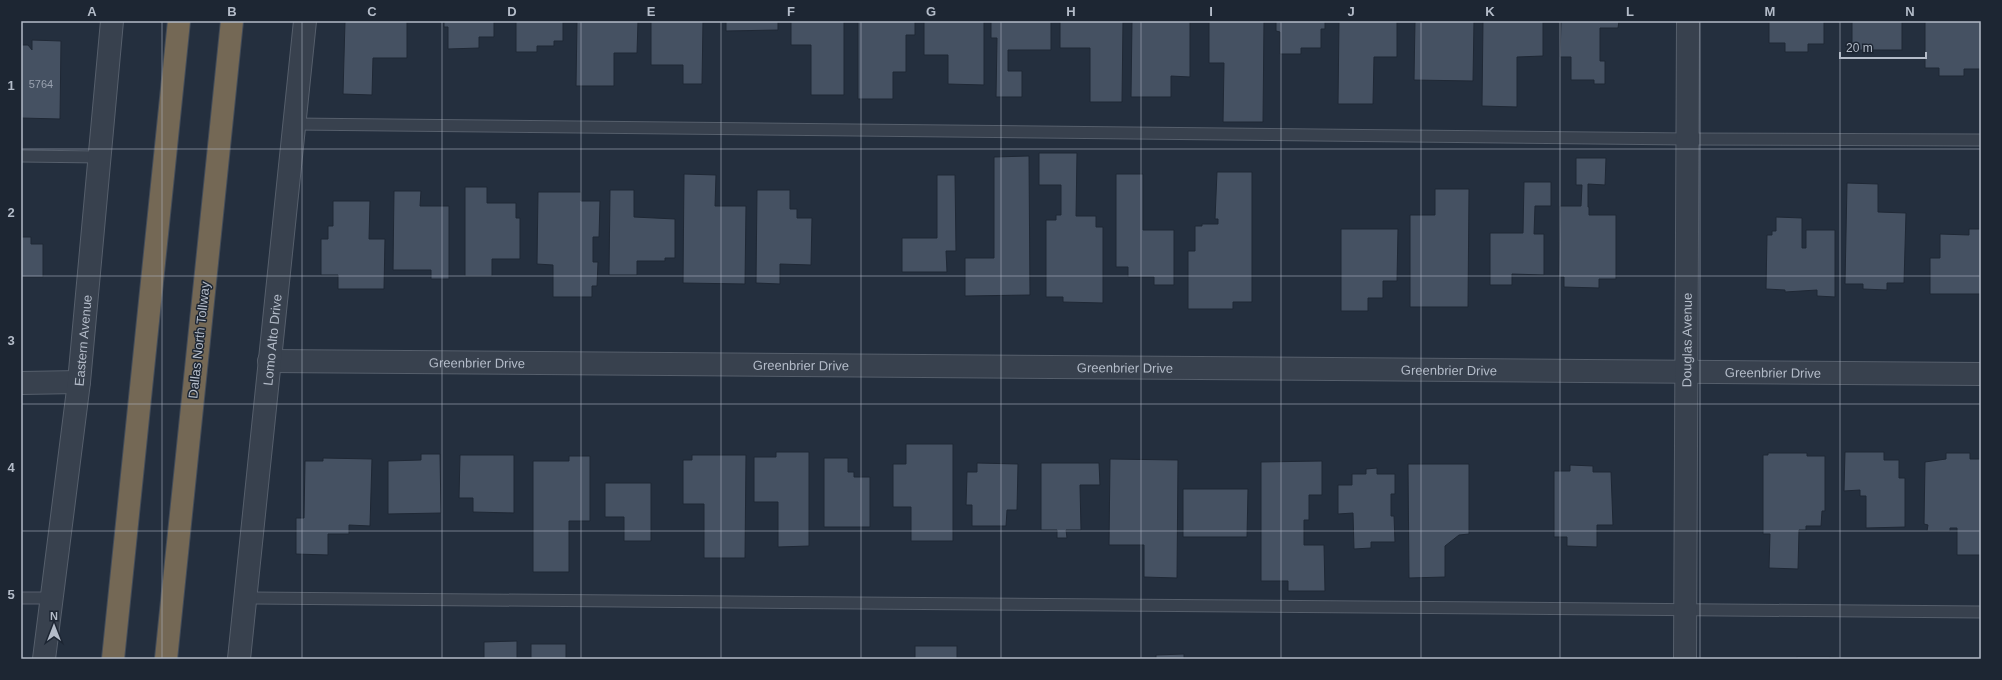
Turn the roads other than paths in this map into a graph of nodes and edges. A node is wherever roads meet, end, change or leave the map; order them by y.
1 (112, 21) edge
2 (179, 21) edge
3 (232, 21) edge
4 (305, 21) edge
5 (1688, 21) edge
6 (295, 124) junction
7 (1688, 140) junction
8 (1981, 140) edge
9 (21, 156) edge
10 (100, 157) junction
11 (270, 361) junction
12 (1686, 371) junction
13 (1981, 374) edge
14 (79, 382) junction
15 (21, 383) edge
16 (21, 598) edge
17 (50, 598) junction
18 (245, 598) junction
19 (1686, 609) junction
20 (1981, 612) edge
21 (44, 659) edge
22 (113, 659) edge
23 (166, 659) edge
24 (239, 659) edge
25 (1685, 659) edge

1 - 10 street, Eastern Avenue
2 - 22 highway
3 - 23 highway, Dallas North Tollway
4 - 6 street, Lomo Alto Drive
5 - 7 street, Douglas Avenue
6 - 7 lane
6 - 11 street, Lomo Alto Drive
7 - 8 lane
7 - 12 street, Douglas Avenue
9 - 10 lane
10 - 14 street, Eastern Avenue
11 - 12 street, Greenbrier Drive
11 - 18 street, Lomo Alto Drive
12 - 13 street, Greenbrier Drive
12 - 19 street, Douglas Avenue
14 - 15 street
14 - 17 street, Eastern Avenue
16 - 17 lane
17 - 21 street, Eastern Avenue
18 - 19 lane
18 - 24 street, Lomo Alto Drive
19 - 20 lane
19 - 25 street, Douglas Avenue

